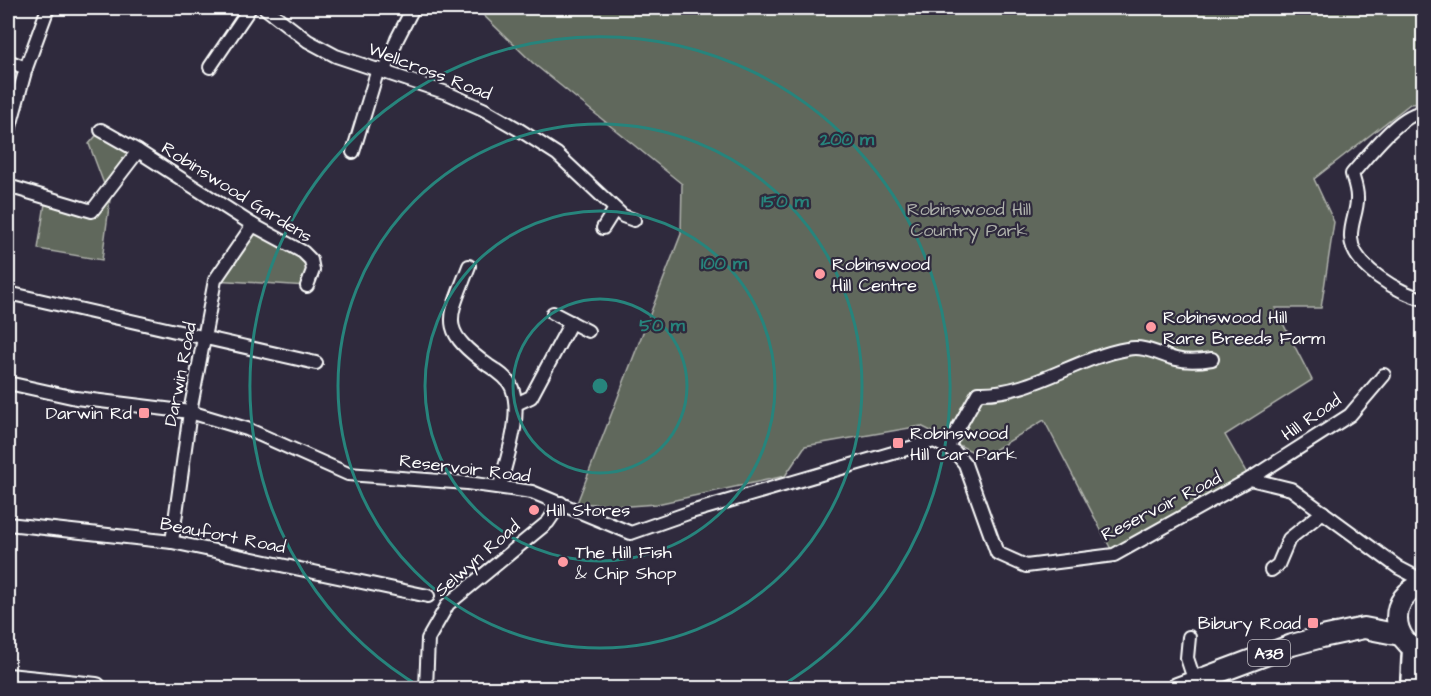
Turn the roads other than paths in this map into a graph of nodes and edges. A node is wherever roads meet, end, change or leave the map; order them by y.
1 (48, 8) edge
2 (250, 8) edge
3 (265, 8) edge
4 (413, 8) edge
5 (8, 62) edge
6 (210, 67) dead end
7 (26, 68) junction
8 (382, 70) junction
9 (1424, 112) edge
10 (100, 130) dead end
11 (8, 134) edge
12 (138, 151) junction
13 (352, 152) dead end
14 (8, 186) edge
15 (615, 209) junction
16 (634, 220) dead end
17 (253, 225) junction
18 (603, 228) dead end
19 (469, 266) dead end
20 (308, 286) dead end
21 (8, 293) edge
22 (1424, 298) edge
23 (553, 313) dead end
24 (571, 322) junction
25 (588, 331) dead end
26 (206, 336) junction
27 (1212, 359) dead end
28 (1199, 361) junction
29 (316, 363) dead end
30 (1199, 375) dead end
31 (1384, 375) dead end
32 (8, 383) edge
33 (516, 404) junction
34 (190, 412) junction
35 (947, 448) junction
36 (1250, 479) junction
37 (500, 487) junction
38 (561, 503) junction
39 (1323, 512) junction
40 (8, 524) edge
41 (172, 542) junction
42 (1399, 568) junction
43 (1271, 570) dead end
44 (1418, 586) edge
45 (428, 596) dead end
46 (1397, 612) junction
47 (1364, 628) junction
48 (1189, 637) dead end
49 (1411, 646) edge
50 (1424, 672) edge
51 (8, 679) edge
52 (426, 686) edge
53 (1190, 686) edge
54 (96, 688) edge
55 (1409, 688) edge
56 (1415, 688) edge

1 - 7 street
2 - 6 street
3 - 8 street, Wellcross Road
4 - 8 street
5 - 7 street
7 - 11 street
8 - 13 street
8 - 15 street, Wellcross Road
9 - 22 street
10 - 12 street
12 - 14 street, Robinswood Gardens
12 - 17 street, Robinswood Gardens
15 - 16 street, Wellcross Road
15 - 18 street
17 - 20 street, Robinswood Gardens
17 - 26 street, Darwin Road
19 - 33 street
21 - 26 street
23 - 24 street
24 - 25 street
24 - 33 street
26 - 29 street
26 - 34 street, Darwin Road
27 - 28 street
28 - 30 street
28 - 35 street
31 - 36 street, Hill Road
32 - 34 street, Reservoir Road
33 - 37 street
34 - 37 street, Reservoir Road
34 - 41 street, Darwin Road
35 - 36 street, Reservoir Road
35 - 38 street, Reservoir Road
36 - 39 street, Reservoir Road
37 - 38 street, Reservoir Road
38 - 52 street, Selwyn Road
39 - 42 street, Reservoir Road
39 - 43 street
40 - 41 street, Beaufort Road
41 - 45 street, Beaufort Road
42 - 44 street
42 - 44 street, Reservoir Road
44 - 46 highway
46 - 47 highway, A38
46 - 49 highway
47 - 49 highway, A38
47 - 53 highway, A38
48 - 53 street
49 - 55 main road
50 - 56 main road
51 - 54 highway

